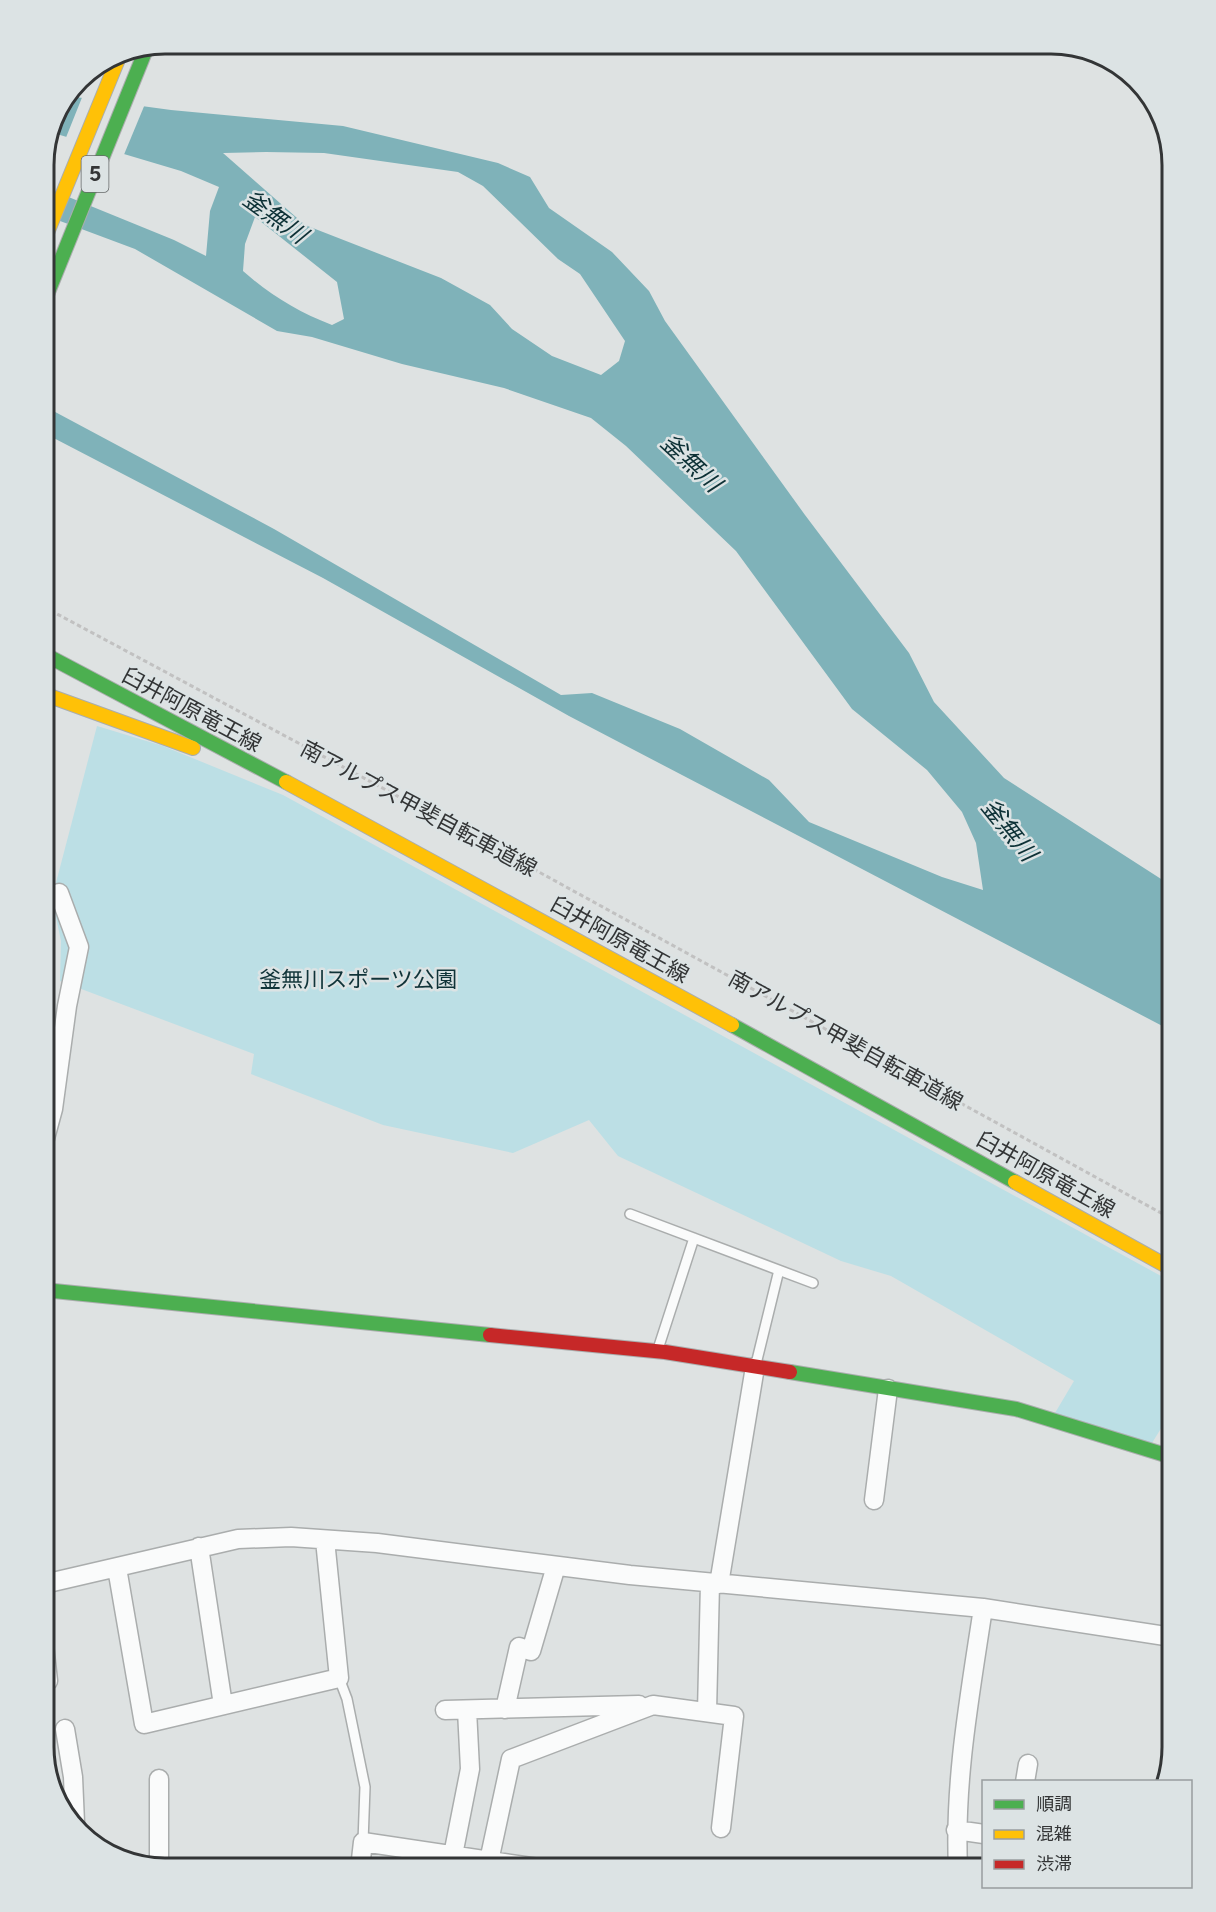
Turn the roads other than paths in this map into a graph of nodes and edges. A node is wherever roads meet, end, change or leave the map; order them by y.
1 (143, 56) edge
2 (116, 65) edge
3 (54, 216) edge
4 (54, 277) edge
5 (54, 659) edge
6 (54, 698) edge
7 (253, 766) junction
8 (59, 893) dead end
9 (54, 1102) edge
10 (630, 1214) dead end
11 (694, 1238) junction
12 (1162, 1263) edge
13 (779, 1270) junction
14 (813, 1283) dead end
15 (54, 1291) edge
16 (657, 1351) junction
17 (755, 1367) junction
18 (888, 1389) junction
19 (1162, 1454) edge
20 (874, 1500) dead end
21 (325, 1540) junction
22 (199, 1547) junction
23 (556, 1566) junction
24 (117, 1568) junction
25 (54, 1582) edge
26 (714, 1583) junction
27 (983, 1608) junction
28 (1162, 1634) edge
29 (339, 1678) junction
30 (223, 1705) junction
31 (652, 1705) junction
32 (505, 1709) junction
33 (445, 1710) dead end
34 (467, 1710) junction
35 (707, 1712) junction
36 (65, 1729) dead end
37 (159, 1779) dead end
38 (74, 1811) edge
39 (721, 1828) dead end
40 (956, 1830) junction
41 (982, 1834) edge
42 (363, 1842) junction
43 (453, 1856) junction
44 (159, 1858) edge
45 (361, 1858) edge
46 (467, 1858) edge
47 (490, 1858) edge
48 (957, 1858) edge

1 - 4 main road, 5
2 - 3 main road, 5
5 - 7 main road, 臼井阿原竜王線
6 - 7 main road
7 - 12 main road, 臼井阿原竜王線
8 - 9 street
10 - 11 lane
11 - 13 lane
11 - 16 lane
13 - 14 lane
13 - 17 lane
15 - 16 main road
16 - 17 main road
17 - 18 main road
17 - 26 street
18 - 19 main road
18 - 20 street
21 - 22 street
21 - 23 street
21 - 29 street
22 - 24 street
22 - 30 street
23 - 26 street
23 - 32 street
24 - 25 street
24 - 30 street
26 - 27 street
26 - 35 street
27 - 28 street
27 - 40 street
29 - 30 street
29 - 42 lane
31 - 32 street
31 - 35 street
31 - 47 street
32 - 34 street
33 - 34 street
34 - 43 street
35 - 39 street
36 - 38 street
37 - 44 street
40 - 41 street
40 - 48 street
42 - 43 street
42 - 45 street
43 - 46 street

